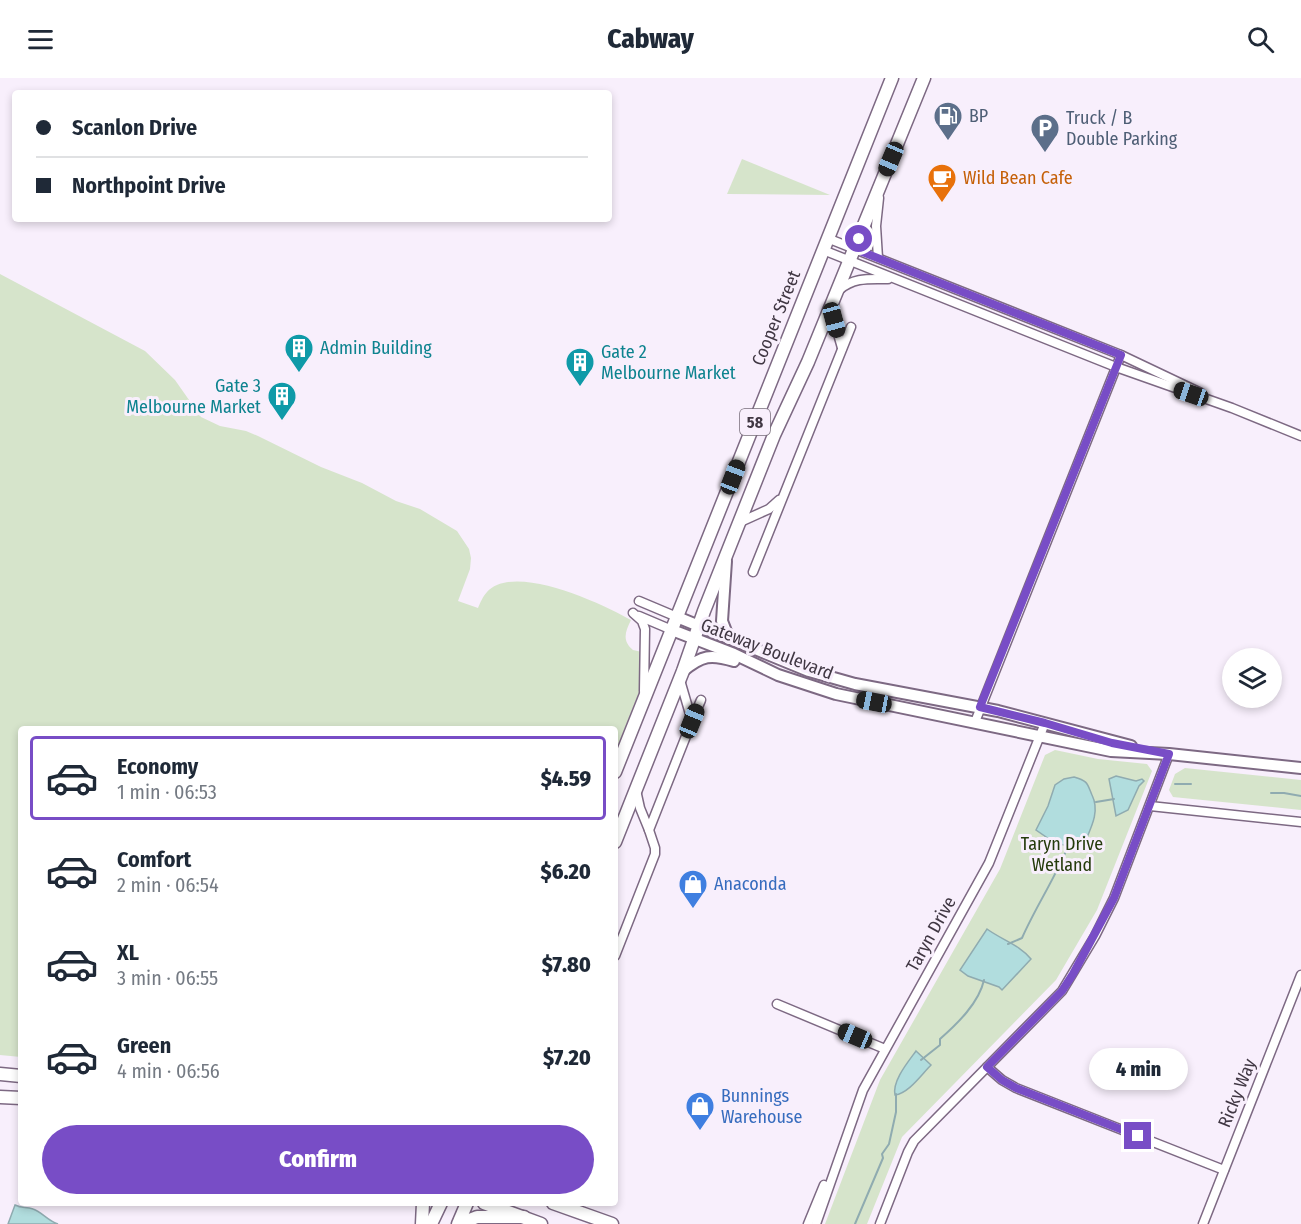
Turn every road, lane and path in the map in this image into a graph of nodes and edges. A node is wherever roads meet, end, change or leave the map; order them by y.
1 (892, 78) edge
2 (924, 78) edge
3 (880, 186) junction
4 (827, 238) junction
5 (823, 250) junction
6 (852, 255) junction
7 (878, 258) junction
8 (895, 278) junction
9 (835, 297) junction
10 (851, 327) dead end
11 (842, 348) junction
12 (1121, 355) junction
13 (1116, 368) junction
14 (1232, 408) junction
15 (1301, 436) edge
16 (783, 495) junction
17 (738, 523) junction
18 (727, 552) junction
19 (753, 572) dead end
20 (639, 601) dead end
21 (677, 617) junction
22 (698, 627) junction
23 (672, 630) junction
24 (695, 639) junction
25 (729, 639) junction
26 (758, 667) junction
27 (681, 676) junction
28 (855, 684) junction
29 (854, 698) junction
30 (701, 700) dead end
31 (642, 704) junction
32 (980, 707) junction
33 (692, 721) junction
34 (975, 722) junction
35 (1045, 723) junction
36 (1040, 736) junction
37 (1169, 754) junction
38 (618, 764) edge
39 (1301, 768) edge
40 (636, 789) junction
41 (1150, 806) junction
42 (1301, 822) edge
43 (650, 830) junction
44 (618, 834) edge
45 (618, 948) edge
46 (1301, 975) edge
47 (777, 1004) dead end
48 (885, 1049) junction
49 (987, 1067) junction
50 (0, 1074) edge
51 (18, 1076) edge
52 (0, 1096) edge
53 (18, 1098) edge
54 (842, 1144) junction
55 (1224, 1170) junction
56 (423, 1206) edge
57 (440, 1206) edge
58 (466, 1206) edge
59 (493, 1206) edge
60 (561, 1206) edge
61 (524, 1217) junction
62 (422, 1224) edge
63 (431, 1224) edge
64 (458, 1224) edge
65 (542, 1224) edge
66 (612, 1224) edge
67 (808, 1224) edge
68 (816, 1224) edge
69 (880, 1224) edge
70 (1203, 1224) edge

1 - 4 main road, Cooper Street / 58
2 - 3 main road, 58
3 - 6 main road, 58
3 - 7 street
4 - 5 main road, Cooper Street / 58
4 - 6 street
5 - 6 street
5 - 21 main road, Cooper Street / 58
6 - 7 street
6 - 8 street
6 - 9 main road, 58
7 - 12 street
8 - 9 street
8 - 13 street
9 - 11 street
9 - 17 main road, 58
10 - 11 street
11 - 16 street
12 - 13 street
12 - 14 street
13 - 14 street
13 - 32 street
14 - 15 street
16 - 17 street
16 - 19 street
17 - 18 main road, 58
18 - 22 main road, 58
18 - 25 street
20 - 21 street
21 - 22 street, Gateway Boulevard
21 - 23 main road, Cooper Street / 58
22 - 24 main road, 58
22 - 25 street, Gateway Boulevard
23 - 24 street, Gateway Boulevard
23 - 31 main road, Cooper Street / 58
23 - 31 street
24 - 26 street, Gateway Boulevard
24 - 27 main road, 58
25 - 28 street, Gateway Boulevard
26 - 27 street
26 - 29 street, Gateway Boulevard
27 - 33 street
27 - 40 main road, 58
28 - 29 street
28 - 32 street, Gateway Boulevard
29 - 34 street, Gateway Boulevard
30 - 33 street
31 - 38 main road, Cooper Street / 58
32 - 34 street
32 - 35 street, Gateway Boulevard
33 - 43 street
34 - 36 street, Gateway Boulevard
35 - 36 street, Taryn Drive
35 - 37 street, Gateway Boulevard
36 - 37 street, Gateway Boulevard
36 - 48 street, Taryn Drive
37 - 39 street, Gateway Boulevard
37 - 41 street
40 - 43 street
40 - 44 main road, 58
41 - 42 street
41 - 49 street
43 - 45 street
46 - 55 street, Ricky Way
47 - 48 street
48 - 54 street, Taryn Drive
49 - 55 street
49 - 69 street
50 - 51 main road
52 - 53 main road
54 - 67 street, Taryn Drive
54 - 68 street, Taryn Drive
55 - 70 street, Ricky Way
56 - 62 main road
57 - 63 main road
58 - 64 main road
59 - 61 main road
60 - 66 main road
61 - 64 main road
61 - 65 main road

